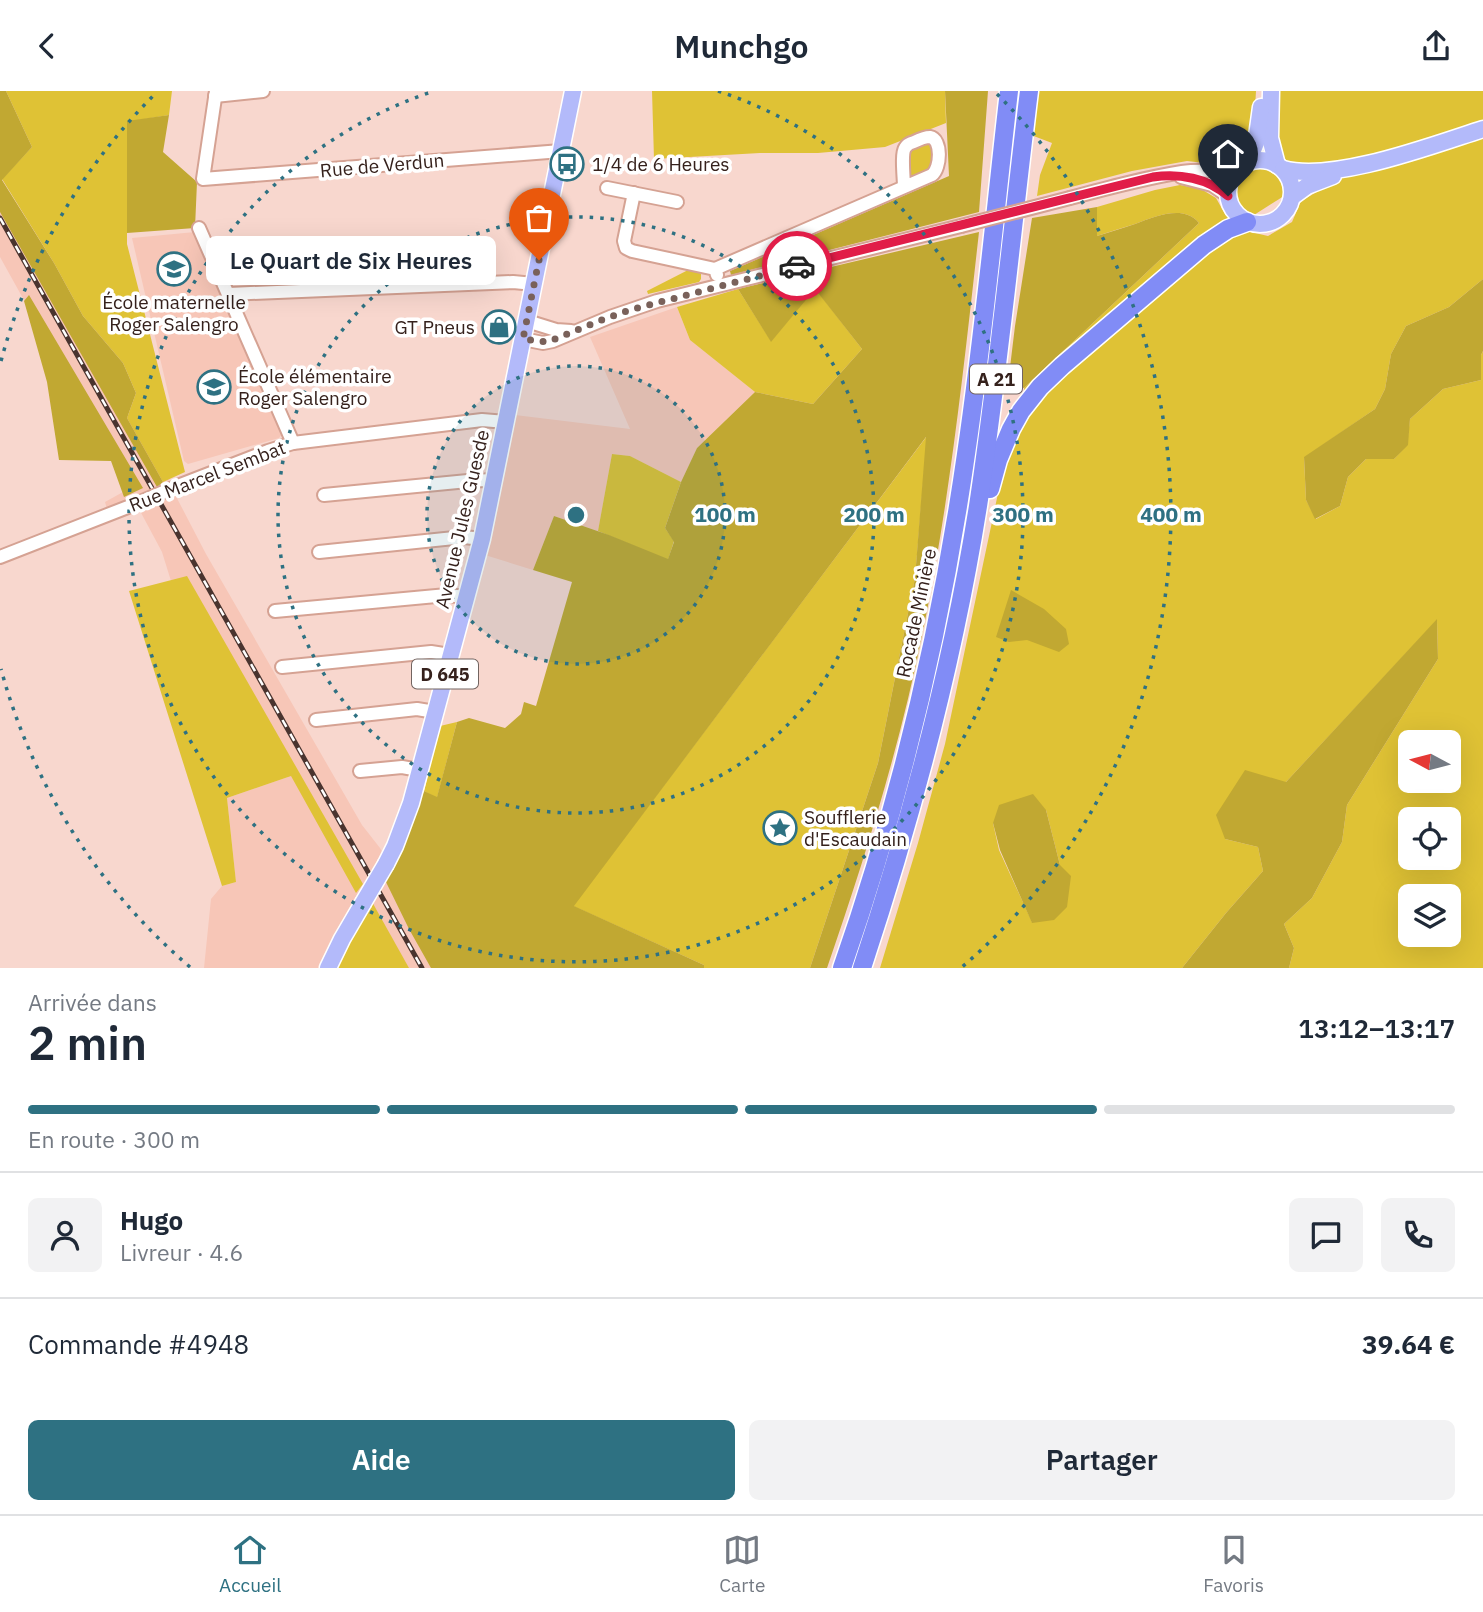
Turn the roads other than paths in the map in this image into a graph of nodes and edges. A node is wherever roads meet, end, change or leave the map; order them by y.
1 (264, 91) edge
2 (573, 91) edge
3 (997, 91) edge
4 (1009, 91) edge
5 (1029, 91) edge
6 (1262, 91) edge
7 (1271, 91) edge
8 (216, 94) edge
9 (1483, 129) edge
10 (561, 151) junction
11 (1242, 165) junction
12 (1361, 165) junction
13 (1280, 167) junction
14 (1167, 175) junction
15 (904, 187) dead end
16 (607, 188) dead end
17 (634, 193) junction
18 (1228, 196) junction
19 (1292, 197) junction
20 (677, 202) dead end
21 (1247, 222) junction
22 (199, 228) dead end
23 (992, 239) junction
24 (715, 269) junction
25 (534, 284) junction
26 (720, 286) junction
27 (229, 294) junction
28 (527, 321) junction
29 (575, 331) junction
30 (523, 339) junction
31 (506, 422) junction
32 (293, 443) junction
33 (494, 481) junction
34 (324, 495) dead end
35 (482, 539) junction
36 (319, 552) dead end
37 (0, 557) edge
38 (466, 597) junction
39 (959, 607) junction
40 (275, 611) dead end
41 (450, 655) junction
42 (282, 667) dead end
43 (435, 712) junction
44 (316, 720) dead end
45 (419, 770) junction
46 (360, 771) dead end
47 (342, 939) junction
48 (321, 968) edge
49 (328, 968) edge
50 (842, 968) edge
51 (862, 968) edge

1 - 8 street
2 - 10 main road, Avenue Jules Guesde / D 645
3 - 23 highway
4 - 23 highway, Rocade Minière / A 21
5 - 39 highway, Rocade Minière / A 21
6 - 11 main road
7 - 13 main road
8 - 10 street, Rue de Verdun
9 - 12 main road
10 - 25 main road, Avenue Jules Guesde / D 645
11 - 13 main road
11 - 14 street
11 - 18 main road
12 - 13 main road
12 - 19 main road
13 - 19 main road
14 - 18 street
14 - 26 street, bridge
15 - 24 street
16 - 17 street
17 - 20 street
17 - 24 street
18 - 21 main road
19 - 21 main road
21 - 39 highway
22 - 27 street
23 - 50 highway, Rocade Minière / A 21
24 - 26 street
25 - 27 street
25 - 28 main road, Avenue Jules Guesde / D 645
26 - 29 street
27 - 32 street
28 - 29 street
28 - 30 main road, Avenue Jules Guesde / D 645
29 - 30 street
30 - 31 main road, Avenue Jules Guesde / D 645
31 - 32 street, Rue Marcel Sembat
31 - 33 main road, Avenue Jules Guesde / D 645
32 - 37 street, Rue Marcel Sembat, bridge
33 - 34 street
33 - 35 main road, Avenue Jules Guesde / D 645
35 - 36 street
35 - 38 main road, Avenue Jules Guesde / D 645
38 - 40 street
38 - 41 main road, Avenue Jules Guesde / D 645
39 - 51 highway, Rocade Minière / A 21
41 - 42 street
41 - 43 main road, Avenue Jules Guesde / D 645
43 - 44 street
43 - 45 main road, Avenue Jules Guesde / D 645
45 - 46 street
45 - 47 main road, Avenue Jules Guesde / D 645, bridge
47 - 48 main road, Avenue Jules Guesde / D 645
47 - 49 main road, Avenue Jules Guesde / D 645

